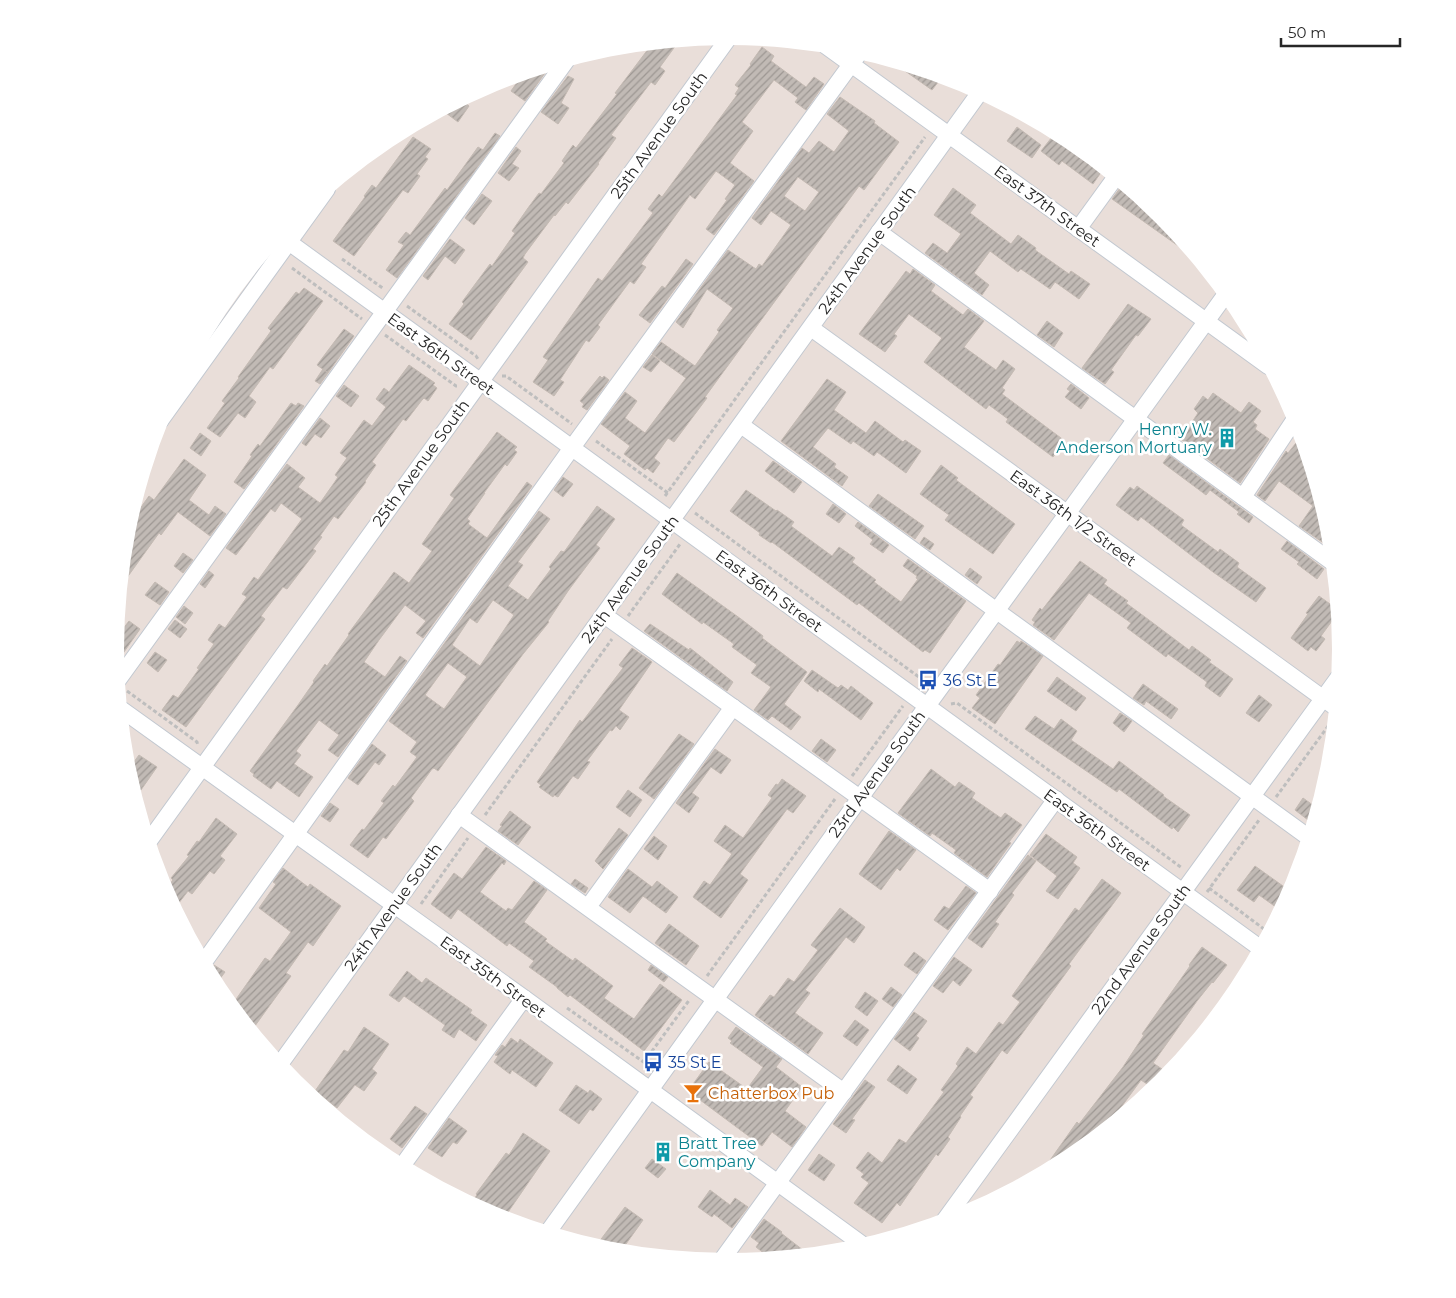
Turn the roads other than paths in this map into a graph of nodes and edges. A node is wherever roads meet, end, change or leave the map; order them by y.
1 (723, 45) edge
2 (855, 59) edge
3 (858, 60) edge
4 (560, 70) edge
5 (975, 98) edge
6 (949, 134) junction
7 (1111, 183) edge
8 (1078, 229) junction
9 (879, 232) junction
10 (284, 239) edge
11 (281, 244) edge
12 (1221, 301) edge
13 (384, 312) junction
14 (1206, 321) junction
15 (811, 328) junction
16 (1257, 358) edge
17 (479, 382) junction
18 (185, 384) edge
19 (1135, 418) junction
20 (741, 425) junction
21 (1289, 427) edge
22 (571, 449) junction
23 (1243, 497) junction
24 (1068, 514) junction
25 (672, 521) junction
26 (1325, 557) edge
27 (997, 609) junction
28 (604, 614) junction
29 (125, 681) edge
30 (1329, 703) edge
31 (927, 705) junction
32 (733, 707) junction
33 (128, 714) edge
34 (203, 767) junction
35 (1251, 796) junction
36 (860, 798) junction
37 (1056, 799) junction
38 (459, 815) junction
39 (1303, 833) edge
40 (154, 835) edge
41 (295, 835) junction
42 (990, 891) junction
43 (1182, 892) junction
44 (393, 906) junction
45 (588, 907) junction
46 (1255, 944) edge
47 (208, 956) edge
48 (524, 998) junction
49 (716, 999) junction
50 (284, 1058) edge
51 (650, 1091) junction
52 (844, 1092) junction
53 (406, 1160) edge
54 (778, 1183) junction
55 (952, 1210) edge
56 (552, 1226) edge
57 (855, 1239) edge
58 (727, 1253) edge

1 - 17 street, 25th Avenue South
2 - 22 street
3 - 6 street, East 37th Street
4 - 13 street
5 - 6 street, 24th Avenue South
6 - 8 street, East 37th Street
6 - 9 street, 24th Avenue South
7 - 8 street
8 - 14 street, East 37th Street
9 - 15 street, 24th Avenue South
9 - 19 street
10 - 13 street, East 36th Street
11 - 18 street
12 - 14 street, 23rd Avenue South
13 - 17 street, East 36th Street
13 - 29 street
14 - 16 street, East 37th Street
14 - 19 street, 23rd Avenue South
15 - 20 street, 24th Avenue South
15 - 24 street, East 36th 1/2 Street
17 - 22 street, East 36th Street
17 - 34 street, 25th Avenue South
19 - 23 street
19 - 24 street, 23rd Avenue South
20 - 25 street, 24th Avenue South
20 - 27 street
21 - 23 street
22 - 25 street, East 36th Street
22 - 41 street
23 - 26 street
24 - 27 street, 23rd Avenue South
24 - 30 street, East 36th 1/2 Street
25 - 28 street, 24th Avenue South
25 - 31 street, East 36th Street
27 - 31 street, 23rd Avenue South
27 - 35 street
28 - 32 street
28 - 38 street, 24th Avenue South
30 - 35 street, 22nd Avenue South
31 - 36 street, 23rd Avenue South
31 - 37 street, East 36th Street
32 - 36 street
32 - 45 street
33 - 34 street, East 35th Street
34 - 40 street, 25th Avenue South
34 - 41 street, East 35th Street
35 - 39 street
35 - 43 street, 22nd Avenue South
36 - 42 street
36 - 49 street, 23rd Avenue South
37 - 42 street
37 - 43 street, East 36th Street
38 - 44 street, 24th Avenue South
38 - 45 street
41 - 44 street, East 35th Street
41 - 47 street
42 - 52 street
43 - 46 street, East 36th Street
43 - 55 street, 22nd Avenue South
44 - 48 street, East 35th Street
44 - 50 street, 24th Avenue South
45 - 49 street
48 - 51 street, East 35th Street
48 - 53 street
49 - 51 street, 23rd Avenue South
49 - 52 street
51 - 54 street, East 35th Street
51 - 56 street, 23rd Avenue South
52 - 54 street
54 - 57 street, East 35th Street
54 - 58 street

